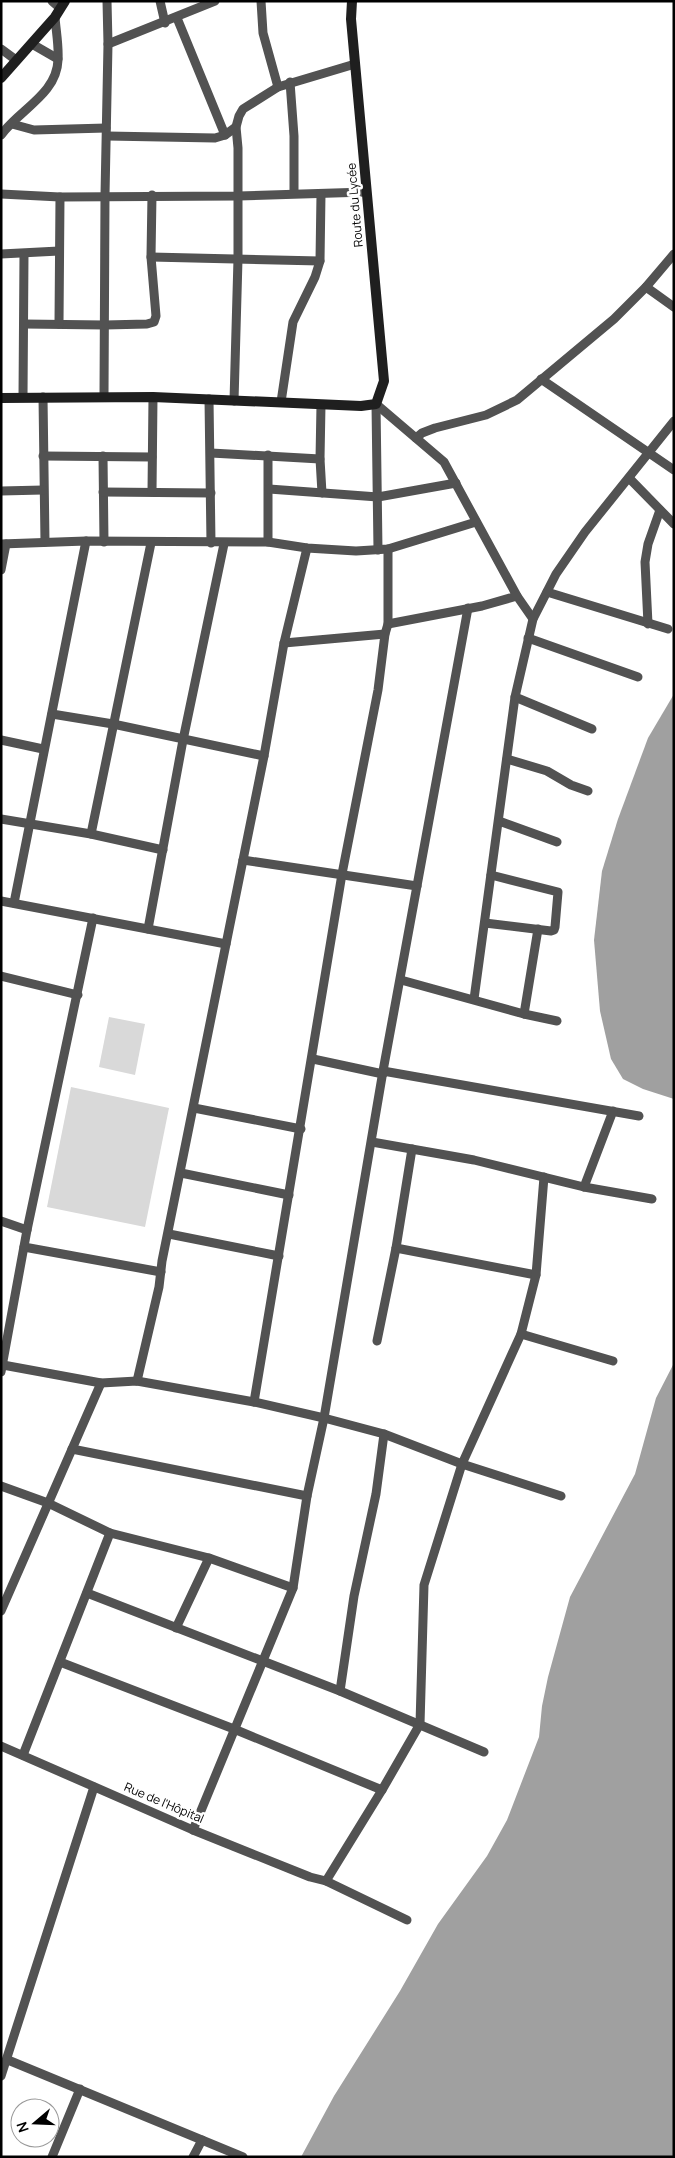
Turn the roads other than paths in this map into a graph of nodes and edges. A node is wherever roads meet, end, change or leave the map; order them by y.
1 (52, 1) edge
2 (107, 1) edge
3 (160, 1) edge
4 (214, 1) edge
5 (261, 1) edge
6 (352, 1) edge
7 (60, 9) edge
8 (177, 18) junction
9 (165, 23) junction
10 (32, 44) junction
11 (108, 44) junction
12 (1, 49) edge
13 (16, 60) junction
14 (58, 60) junction
15 (355, 64) junction
16 (1, 78) edge
17 (290, 82) junction
18 (278, 87) junction
19 (12, 124) junction
20 (236, 127) junction
21 (106, 132) junction
22 (1, 135) edge
23 (225, 135) junction
24 (366, 192) junction
25 (294, 193) junction
26 (1, 194) edge
27 (321, 194) junction
28 (105, 195) junction
29 (152, 195) junction
30 (60, 196) junction
31 (238, 196) junction
32 (59, 251) junction
33 (1, 254) edge
34 (24, 254) junction
35 (674, 254) edge
36 (151, 257) junction
37 (238, 258) junction
38 (320, 261) junction
39 (646, 287) junction
40 (674, 307) edge
41 (24, 324) junction
42 (59, 324) junction
43 (104, 325) junction
44 (540, 380) junction
45 (23, 397) junction
46 (42, 397) junction
47 (104, 397) junction
48 (153, 397) junction
49 (1, 398) edge
50 (209, 399) junction
51 (234, 401) junction
52 (281, 402) junction
53 (376, 404) junction
54 (322, 405) junction
55 (674, 421) edge
56 (416, 438) junction
57 (650, 452) junction
58 (211, 453) junction
59 (268, 455) junction
60 (43, 456) junction
61 (103, 456) junction
62 (152, 457) junction
63 (320, 459) junction
64 (674, 470) edge
65 (629, 478) junction
66 (456, 483) junction
67 (269, 489) junction
68 (43, 490) junction
69 (1, 491) edge
70 (103, 492) junction
71 (152, 492) junction
72 (211, 493) junction
73 (322, 493) junction
74 (378, 497) junction
75 (660, 510) junction
76 (476, 522) junction
77 (674, 524) edge
78 (86, 541) junction
79 (45, 542) junction
80 (104, 542) junction
81 (268, 542) junction
82 (150, 543) junction
83 (211, 543) junction
84 (4, 544) edge
85 (224, 544) junction
86 (306, 548) junction
87 (388, 549) junction
88 (378, 550) junction
89 (1, 570) edge
90 (547, 592) junction
91 (517, 596) junction
92 (468, 608) junction
93 (532, 619) junction
94 (388, 624) junction
95 (648, 624) junction
96 (668, 629) dead end
97 (385, 634) junction
98 (528, 638) junction
99 (284, 643) junction
100 (638, 677) dead end
101 (515, 697) junction
102 (52, 714) junction
103 (113, 724) junction
104 (592, 729) dead end
105 (1, 740) edge
106 (183, 740) junction
107 (43, 749) junction
108 (264, 756) junction
109 (507, 759) junction
110 (588, 791) dead end
111 (1, 818) edge
112 (499, 821) junction
113 (30, 824) junction
114 (91, 834) junction
115 (557, 842) dead end
116 (163, 850) junction
117 (243, 860) junction
118 (342, 874) junction
119 (491, 875) junction
120 (417, 886) junction
121 (1, 901) edge
122 (14, 903) junction
123 (93, 918) junction
124 (485, 924) junction
125 (538, 928) junction
126 (148, 929) junction
127 (226, 944) junction
128 (1, 976) edge
129 (401, 980) junction
130 (78, 995) junction
131 (474, 999) junction
132 (524, 1014) junction
133 (557, 1021) dead end
134 (312, 1059) junction
135 (383, 1072) junction
136 (194, 1108) junction
137 (613, 1111) junction
138 (639, 1116) dead end
139 (301, 1129) junction
140 (372, 1142) junction
141 (412, 1149) junction
142 (181, 1174) junction
143 (544, 1177) junction
144 (584, 1187) junction
145 (289, 1195) junction
146 (652, 1199) dead end
147 (1, 1221) edge
148 (27, 1230) junction
149 (169, 1234) junction
150 (24, 1247) junction
151 (396, 1248) junction
152 (279, 1256) junction
153 (160, 1272) junction
154 (536, 1275) junction
155 (521, 1334) junction
156 (377, 1341) dead end
157 (613, 1361) dead end
158 (2, 1368) edge
159 (137, 1381) junction
160 (101, 1383) junction
161 (254, 1402) junction
162 (324, 1418) junction
163 (384, 1434) junction
164 (72, 1449) junction
165 (462, 1464) junction
166 (1, 1486) edge
167 (307, 1496) junction
168 (562, 1496) dead end
169 (48, 1503) junction
170 (110, 1532) junction
171 (209, 1558) junction
172 (293, 1588) junction
173 (87, 1593) junction
174 (1, 1611) edge
175 (176, 1628) junction
176 (60, 1662) junction
177 (262, 1662) junction
178 (340, 1691) junction
179 (420, 1724) junction
180 (234, 1729) junction
181 (1, 1746) edge
182 (484, 1752) dead end
183 (23, 1755) junction
184 (94, 1786) junction
185 (382, 1790) junction
186 (193, 1830) junction
187 (322, 1881) junction
188 (407, 1920) dead end
189 (8, 2060) junction
190 (1, 2076) edge
191 (80, 2090) junction
192 (202, 2140) junction
193 (52, 2157) edge
194 (192, 2157) edge
195 (243, 2157) edge

1 - 7 street
2 - 11 street
3 - 9 street
4 - 8 street
5 - 18 street
6 - 15 main road, Route du Lycée
7 - 10 main road
7 - 14 street
8 - 9 street
8 - 23 street
9 - 11 street
10 - 13 main road
10 - 14 street
11 - 21 street
12 - 13 street
13 - 16 main road
14 - 19 street
15 - 17 street
15 - 24 main road, Route du Lycée
17 - 18 street
17 - 25 street
18 - 20 street
19 - 21 street
19 - 22 street
20 - 23 street
20 - 31 street
21 - 23 street
21 - 28 street
24 - 27 street
24 - 53 main road, Route du Lycée
25 - 27 street
25 - 31 street
26 - 30 street
27 - 38 street
28 - 29 street
28 - 30 street
28 - 43 street
29 - 31 street
29 - 36 street
30 - 32 street
31 - 37 street
32 - 34 street
32 - 42 street
33 - 34 street
34 - 41 street
35 - 39 street
36 - 37 street
36 - 43 street
37 - 38 street
37 - 51 street
38 - 52 street
39 - 40 street
39 - 44 street
41 - 42 street
41 - 45 street
42 - 43 street
43 - 47 street
44 - 56 street
44 - 57 street
45 - 46 main road
45 - 49 main road
46 - 47 main road
46 - 60 street
47 - 48 main road
48 - 50 main road
48 - 62 street
50 - 51 main road
50 - 58 street
51 - 52 main road
52 - 54 main road
53 - 54 main road
53 - 56 street
53 - 74 street
54 - 63 street
55 - 57 street
56 - 66 street
57 - 64 street
57 - 65 street
58 - 59 street
58 - 72 street
59 - 63 street
59 - 67 street
60 - 61 street
60 - 68 street
61 - 62 street
61 - 70 street
62 - 71 street
63 - 73 street
65 - 75 street
65 - 90 street
66 - 74 street
66 - 76 street
67 - 73 street
67 - 81 street
68 - 69 street
68 - 79 street
70 - 71 street
70 - 80 street
71 - 72 street
72 - 83 street
73 - 74 street
74 - 88 street
75 - 77 street
75 - 95 street
76 - 87 street
76 - 91 street
78 - 79 street
78 - 80 street
78 - 102 street
79 - 84 street
80 - 82 street
81 - 85 street
81 - 86 street
82 - 83 street
82 - 103 street
83 - 85 street
84 - 89 street
85 - 106 street
86 - 88 street
86 - 99 street
87 - 88 street
87 - 94 street
90 - 93 street
90 - 95 street
91 - 92 street
91 - 93 street
92 - 94 street
92 - 120 street
93 - 98 street
94 - 97 street
95 - 96 street
97 - 99 street
97 - 118 street
98 - 100 street
98 - 101 street
99 - 108 street
101 - 104 street
101 - 109 street
102 - 103 street
102 - 107 street
103 - 106 street
103 - 114 street
105 - 107 street
106 - 108 street
106 - 116 street
107 - 113 street
108 - 117 street
109 - 110 street
109 - 112 street
111 - 113 street
112 - 115 street
112 - 119 street
113 - 114 street
113 - 122 street
114 - 116 street
116 - 126 street
117 - 118 street
117 - 127 street
118 - 120 street
118 - 134 street
119 - 124 street
119 - 125 street
120 - 129 street
121 - 122 street
122 - 123 street
123 - 126 street
123 - 130 street
124 - 125 street
124 - 131 street
125 - 132 street
126 - 127 street
127 - 136 street
128 - 130 street
129 - 131 street
129 - 135 street
130 - 148 street
131 - 132 street
132 - 133 street
134 - 135 street
134 - 139 street
135 - 137 street
135 - 140 street
136 - 139 street
136 - 142 street
137 - 138 street
137 - 144 street
139 - 145 street
140 - 141 street
140 - 162 street
141 - 143 street
141 - 151 street
142 - 145 street
142 - 149 street
143 - 144 street
143 - 154 street
144 - 146 street
145 - 152 street
147 - 148 street
148 - 150 street
149 - 152 street
149 - 153 street
150 - 153 street
150 - 158 street
151 - 154 street
151 - 156 street
152 - 161 street
153 - 159 street
154 - 155 street
155 - 157 street
155 - 165 street
158 - 160 street
159 - 160 street
159 - 161 street
160 - 164 street
161 - 162 street
162 - 163 street
162 - 167 street
163 - 165 street
163 - 178 street
164 - 167 street
164 - 169 street
165 - 168 street
165 - 179 street
166 - 169 street
167 - 172 street
169 - 170 street
169 - 174 street
170 - 171 street
170 - 173 street
171 - 172 street
171 - 175 street
172 - 177 street
173 - 175 street
173 - 176 street
175 - 177 street
176 - 180 street
176 - 183 street
177 - 178 street
177 - 180 street
178 - 179 street
179 - 182 street
179 - 185 street
180 - 185 street
180 - 186 street
181 - 183 street, Rue de l'Hôpital
183 - 184 street, Rue de l'Hôpital
184 - 186 street, Rue de l'Hôpital
184 - 189 street
185 - 187 street
186 - 187 street, Rue de l'Hôpital
187 - 188 street, Rue de l'Hôpital
189 - 190 street
189 - 191 street
191 - 192 street
191 - 193 street
192 - 194 street
192 - 195 street

